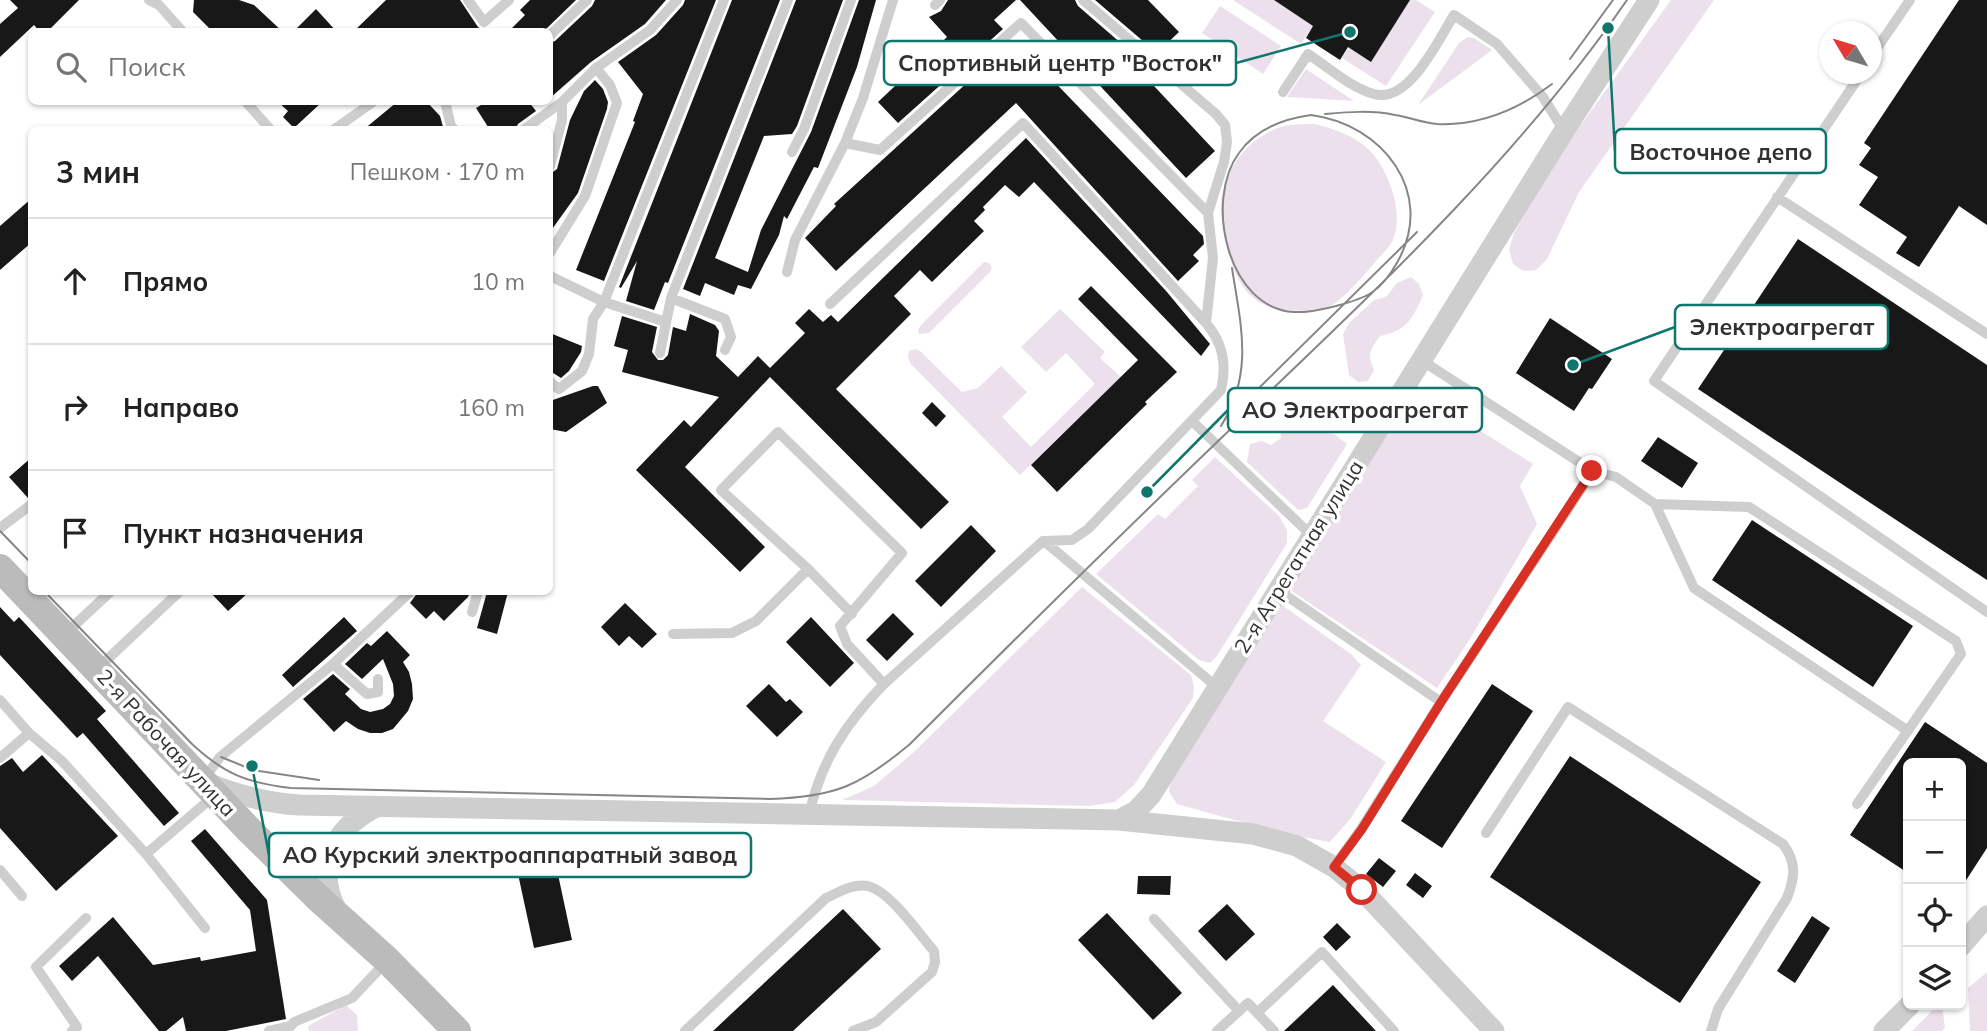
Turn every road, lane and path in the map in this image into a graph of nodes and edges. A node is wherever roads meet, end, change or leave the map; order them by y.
1 (468, 0) edge
2 (509, 0) edge
3 (587, 0) edge
4 (677, 0) edge
5 (724, 0) edge
6 (788, 0) edge
7 (851, 0) edge
8 (893, 0) edge
9 (1083, 0) edge
10 (1649, 0) edge
11 (1910, 0) edge
12 (157, 2) edge
13 (486, 27) edge
14 (180, 28) edge
15 (553, 31) edge
16 (1882, 41) edge
17 (596, 68) junction
18 (1854, 84) edge
19 (1283, 92) dead end
20 (562, 102) junction
21 (249, 105) edge
22 (369, 105) edge
23 (445, 105) edge
24 (267, 126) edge
25 (339, 126) edge
26 (452, 126) edge
27 (529, 126) edge
28 (1564, 131) junction
29 (845, 143) junction
30 (792, 152) dead end
31 (553, 154) edge
32 (1777, 197) junction
33 (1208, 213) junction
34 (553, 248) edge
35 (788, 272) dead end
36 (553, 277) edge
37 (671, 298) junction
38 (604, 302) junction
39 (830, 304) dead end
40 (666, 322) junction
41 (1206, 323) junction
42 (1987, 334) edge
43 (725, 350) dead end
44 (660, 353) dead end
45 (1421, 360) junction
46 (553, 385) edge
47 (1192, 421) junction
48 (1592, 471) junction
49 (1655, 504) junction
50 (28, 507) edge
51 (0, 528) edge
52 (1312, 536) junction
53 (1044, 541) junction
54 (0, 569) edge
55 (808, 569) junction
56 (1278, 590) junction
57 (107, 595) edge
58 (176, 595) edge
59 (407, 595) edge
60 (477, 595) edge
61 (472, 612) dead end
62 (1987, 612) edge
63 (852, 614) junction
64 (673, 634) dead end
65 (64, 635) junction
66 (333, 664) junction
67 (97, 669) junction
68 (378, 679) dead end
69 (884, 684) junction
70 (1219, 688) junction
71 (0, 700) edge
72 (1441, 702) junction
73 (1908, 731) junction
74 (29, 733) junction
75 (0, 758) edge
76 (208, 788) junction
77 (1857, 804) dead end
78 (378, 806) junction
79 (809, 815) junction
80 (1119, 820) junction
81 (1486, 833) dead end
82 (146, 853) junction
83 (1334, 867) junction
84 (0, 870) edge
85 (22, 896) dead end
86 (1987, 916) edge
87 (86, 918) dead end
88 (341, 918) junction
89 (1154, 919) dead end
90 (205, 928) dead end
91 (1966, 940) edge
92 (387, 960) junction
93 (1905, 1010) edge
94 (1239, 1011) junction
95 (1257, 1013) junction
96 (876, 1022) junction
97 (295, 1027) edge
98 (77, 1030) edge
99 (269, 1031) edge
100 (457, 1031) edge
101 (685, 1031) edge
102 (852, 1031) edge
103 (884, 1031) edge
104 (1217, 1031) edge
105 (1274, 1031) edge
106 (1394, 1031) edge
107 (1494, 1031) edge
108 (1711, 1031) edge
109 (1884, 1031) edge

1 - 13 lane
2 - 13 lane
3 - 15 lane
4 - 17 lane
5 - 38 lane
6 - 37 lane
7 - 30 lane
8 - 29 lane
9 - 33 lane
10 - 28 street, 2-я Агрегатная улица
11 - 16 lane
12 - 14 lane
17 - 20 lane
17 - 34 lane
18 - 32 lane
19 - 28 lane
20 - 27 lane
20 - 31 lane
21 - 24 lane
22 - 25 lane
23 - 26 lane
28 - 45 street, 2-я Агрегатная улица
29 - 33 lane
29 - 35 lane
32 - 42 lane
32 - 62 lane
33 - 41 lane
36 - 38 lane
37 - 40 lane
37 - 43 lane
38 - 40 lane
38 - 46 lane
39 - 41 lane
40 - 44 lane
41 - 47 lane
45 - 48 lane
45 - 52 street, 2-я Агрегатная улица
47 - 52 lane
47 - 53 lane
48 - 49 lane
48 - 72 lane
49 - 73 lane
49 - 73 lane
50 - 51 lane
52 - 56 street, 2-я Агрегатная улица
53 - 69 lane
53 - 70 lane
54 - 65 main road, 2-я Рабочая улица
55 - 63 lane
55 - 63 lane
55 - 64 lane
56 - 70 street, 2-я Агрегатная улица
56 - 72 lane
57 - 65 lane
58 - 67 lane
59 - 66 lane
60 - 61 lane
63 - 69 lane
65 - 67 main road, 2-я Рабочая улица
66 - 68 lane
66 - 76 lane
67 - 76 main road, 2-я Рабочая улица
69 - 79 lane
70 - 80 street, 2-я Агрегатная улица
71 - 74 lane
72 - 83 lane
73 - 77 lane
74 - 75 lane
74 - 82 lane
76 - 78 street
76 - 82 lane
76 - 88 main road, 2-я Рабочая улица
78 - 79 street
78 - 88 street
79 - 80 street
80 - 83 street
81 - 108 lane
82 - 90 lane
83 - 107 street
84 - 85 lane
86 - 91 street
87 - 98 lane
88 - 92 main road, 2-я Рабочая улица
89 - 94 lane
92 - 97 lane
92 - 100 main road, 2-я Рабочая улица
93 - 109 street
94 - 95 lane
94 - 104 lane
95 - 105 lane
95 - 106 lane
96 - 101 lane
96 - 102 lane
96 - 103 lane
97 - 99 lane

